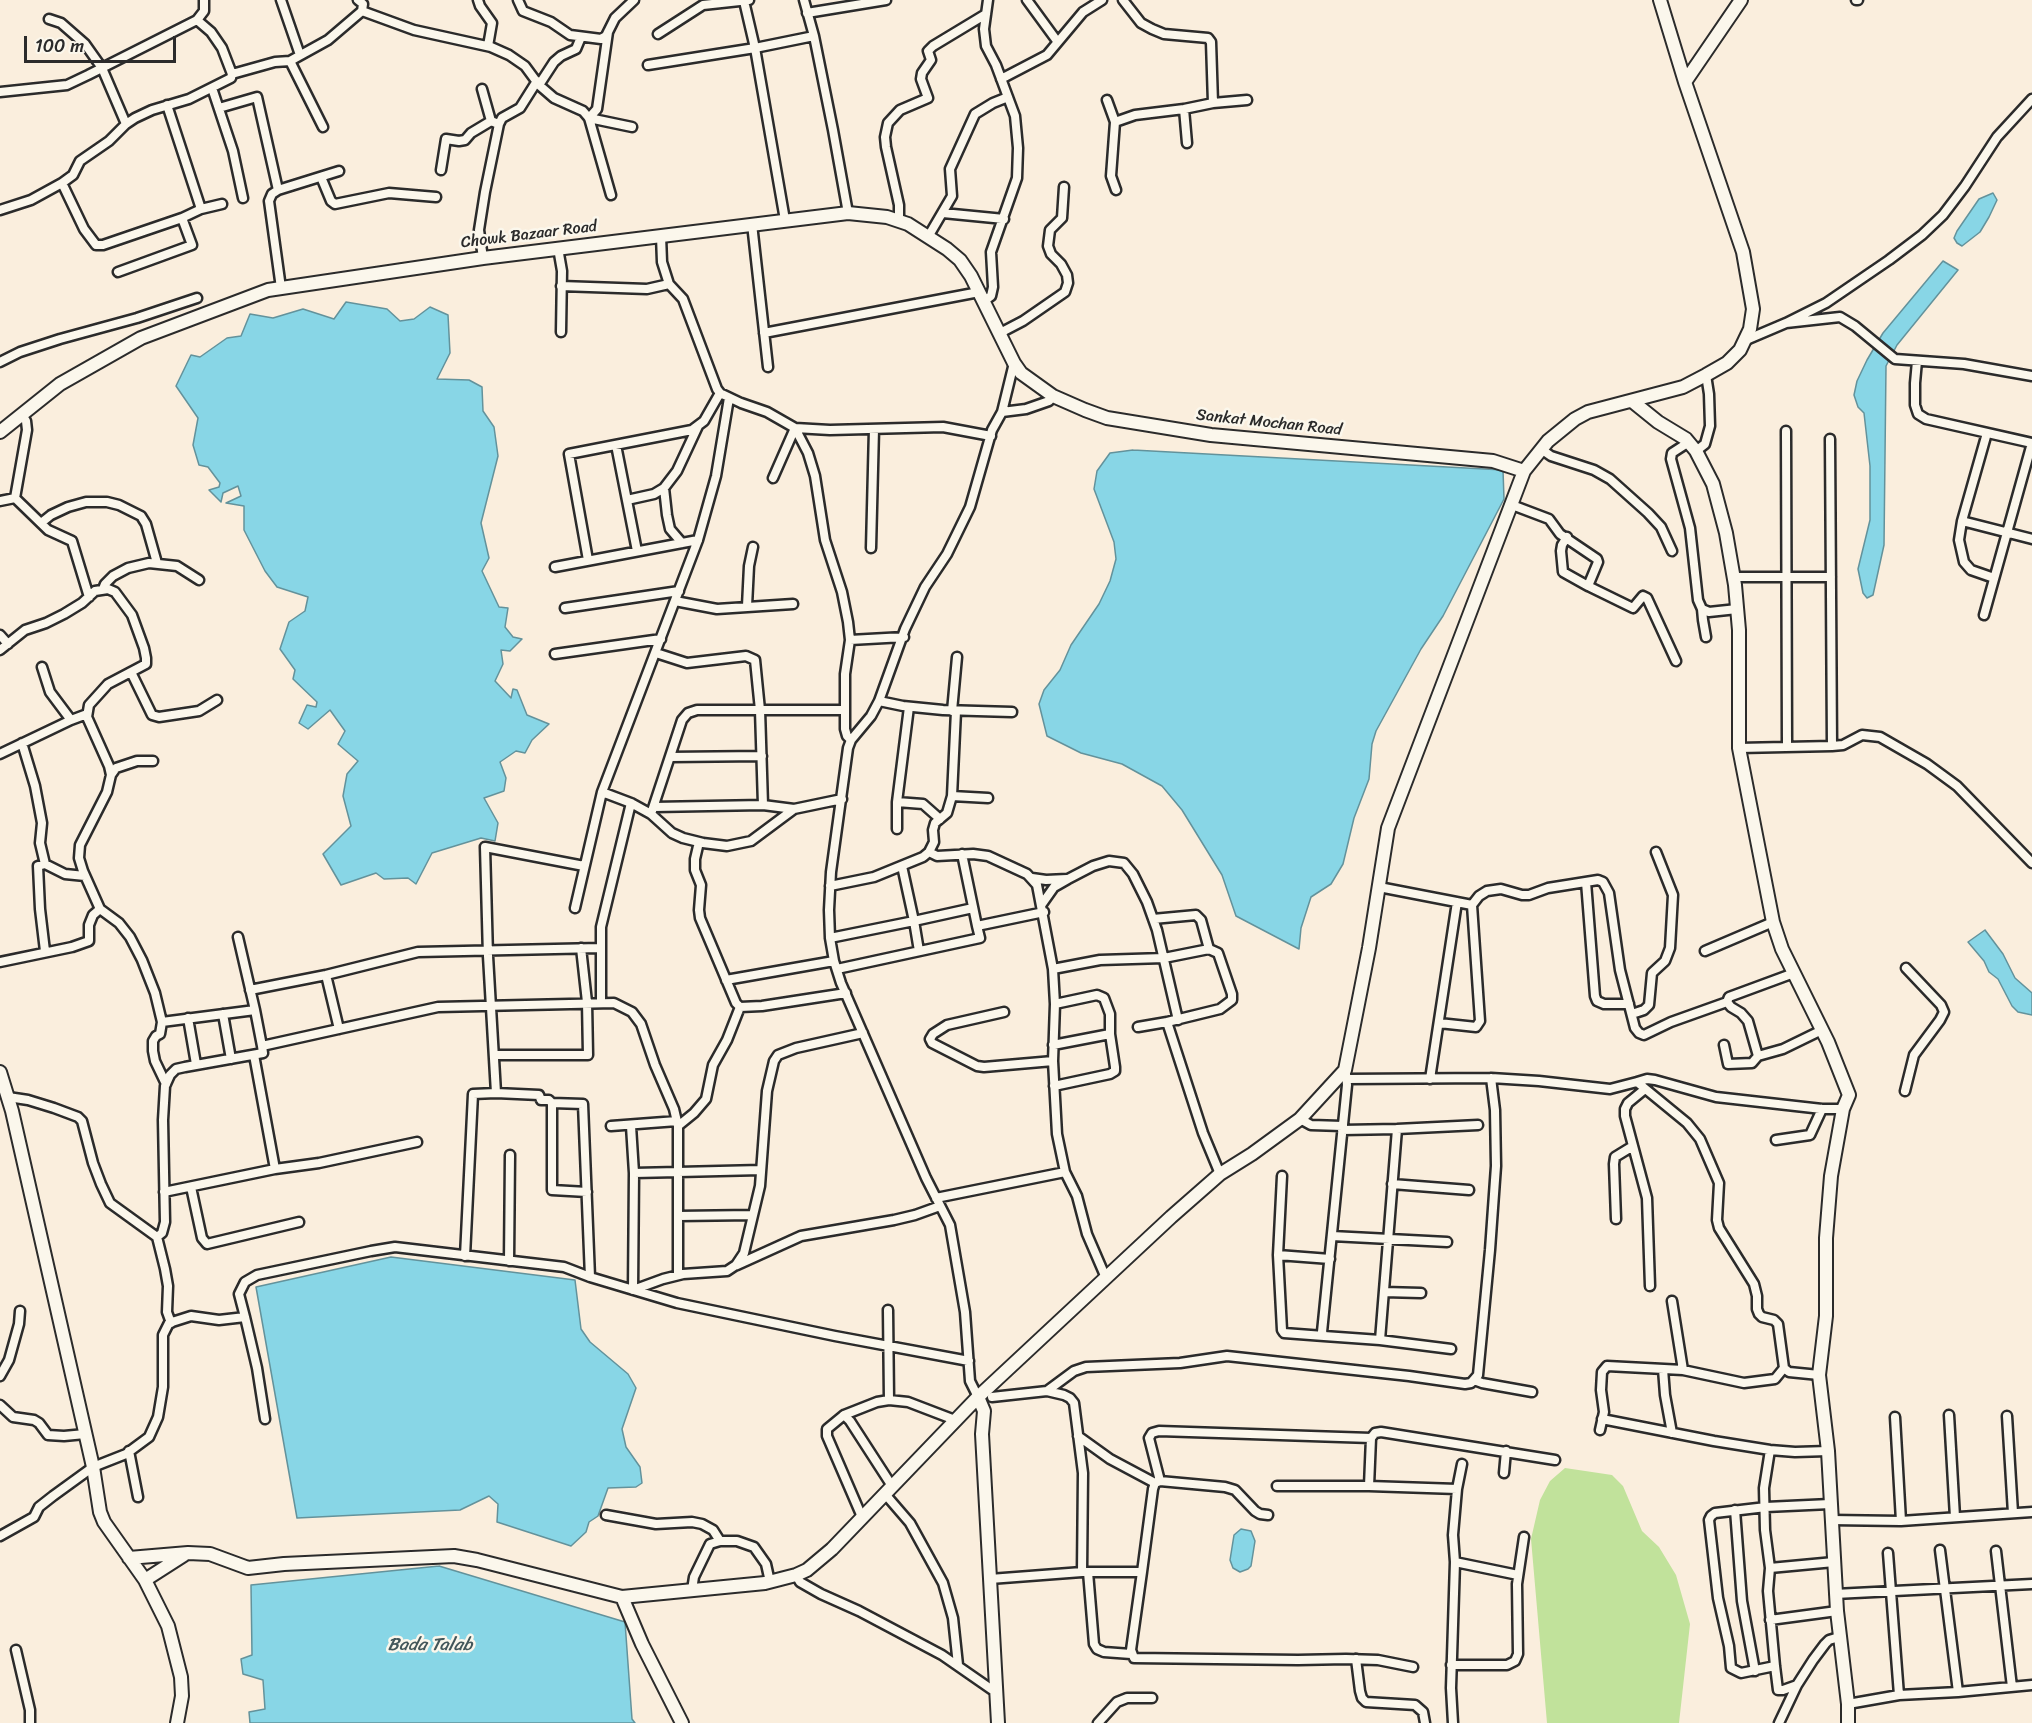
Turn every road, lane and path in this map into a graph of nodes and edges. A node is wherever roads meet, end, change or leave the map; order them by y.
1 (204, 0) edge
2 (281, 0) edge
3 (358, 0) edge
4 (478, 0) edge
5 (518, 0) edge
6 (804, 0) edge
7 (886, 0) edge
8 (988, 0) edge
9 (1027, 0) edge
10 (1102, 0) edge
11 (1123, 0) edge
12 (1660, 0) edge
13 (1741, 0) edge
14 (747, 1) edge
15 (633, 2) edge
16 (362, 11) junction
17 (807, 13) junction
18 (986, 14) junction
19 (49, 19) dead end
20 (197, 20) junction
21 (608, 30) junction
22 (658, 34) dead end
23 (814, 36) junction
24 (581, 37) junction
25 (1058, 41) junction
26 (488, 46) junction
27 (755, 48) junction
28 (300, 55) junction
29 (290, 61) junction
30 (648, 65) dead end
31 (102, 68) junction
32 (232, 74) junction
33 (1001, 79) junction
34 (1685, 82) junction
35 (538, 83) junction
36 (212, 88) junction
37 (482, 89) dead end
38 (0, 92) edge
39 (1008, 97) junction
40 (1247, 99) dead end
41 (2032, 99) edge
42 (1107, 100) dead end
43 (1213, 103) junction
44 (167, 105) junction
45 (219, 108) junction
46 (1184, 109) junction
47 (589, 118) junction
48 (1115, 122) junction
49 (495, 123) junction
50 (126, 124) junction
51 (323, 127) dead end
52 (632, 127) dead end
53 (1187, 143) dead end
54 (441, 170) dead end
55 (339, 171) dead end
56 (321, 177) junction
57 (62, 183) junction
58 (1064, 187) dead end
59 (278, 190) junction
60 (1116, 190) dead end
61 (611, 195) dead end
62 (436, 197) dead end
63 (243, 198) dead end
64 (222, 204) dead end
65 (0, 210) edge
66 (201, 210) junction
67 (848, 213) junction
68 (943, 213) junction
69 (182, 218) junction
70 (1004, 219) junction
71 (785, 220) junction
72 (899, 221) junction
73 (752, 224) junction
74 (661, 236) junction
75 (928, 237) junction
76 (558, 248) junction
77 (483, 258) junction
78 (118, 272) dead end
79 (669, 284) junction
80 (561, 286) junction
81 (281, 288) junction
82 (982, 296) junction
83 (197, 298) dead end
84 (1786, 323) junction
85 (561, 333) dead end
86 (764, 333) junction
87 (1000, 333) junction
88 (1746, 340) junction
89 (1917, 361) junction
90 (0, 362) edge
91 (768, 367) dead end
92 (1018, 368) junction
93 (1706, 375) junction
94 (2032, 376) edge
95 (720, 393) junction
96 (1053, 396) junction
97 (729, 398) junction
98 (1632, 401) junction
99 (1002, 412) junction
100 (22, 415) junction
101 (699, 426) junction
102 (795, 428) junction
103 (874, 429) junction
104 (1786, 431) dead end
105 (0, 432) edge
106 (1987, 433) junction
107 (991, 436) junction
108 (1830, 440) dead end
109 (2032, 444) edge
110 (616, 445) junction
111 (1693, 447) junction
112 (1541, 449) junction
113 (1524, 471) junction
114 (773, 478) dead end
115 (664, 488) junction
116 (15, 498) junction
117 (627, 500) junction
118 (0, 501) edge
119 (1512, 505) junction
120 (1962, 521) junction
121 (41, 524) junction
122 (2007, 533) junction
123 (1566, 537) junction
124 (2032, 539) edge
125 (698, 540) junction
126 (682, 543) junction
127 (753, 547) dead end
128 (871, 548) dead end
129 (637, 551) junction
130 (1672, 551) dead end
131 (588, 560) junction
132 (157, 563) junction
133 (555, 567) dead end
134 (1786, 577) junction
135 (1831, 577) junction
136 (1734, 578) junction
137 (1994, 578) junction
138 (199, 580) dead end
139 (1588, 586) junction
140 (103, 589) junction
141 (679, 591) junction
142 (89, 597) junction
143 (675, 601) junction
144 (793, 604) dead end
145 (747, 606) junction
146 (565, 608) dead end
147 (1702, 609) junction
148 (1737, 609) junction
149 (1984, 615) dead end
150 (0, 635) edge
151 (904, 637) junction
152 (1706, 637) dead end
153 (661, 639) junction
154 (850, 640) junction
155 (8, 644) junction
156 (0, 650) edge
157 (656, 653) junction
158 (555, 654) dead end
159 (957, 657) dead end
160 (1676, 661) dead end
161 (42, 667) dead end
162 (131, 672) junction
163 (217, 700) dead end
164 (879, 701) junction
165 (909, 707) junction
166 (760, 710) junction
167 (845, 711) junction
168 (954, 711) junction
169 (1012, 712) dead end
170 (87, 714) junction
171 (71, 720) junction
172 (851, 740) junction
173 (22, 744) junction
174 (1787, 746) junction
175 (1832, 746) junction
176 (1739, 748) junction
177 (0, 754) edge
178 (762, 756) junction
179 (670, 757) junction
180 (153, 761) dead end
181 (111, 775) junction
182 (602, 792) junction
183 (952, 796) junction
184 (988, 798) dead end
185 (842, 799) junction
186 (631, 802) junction
187 (897, 802) junction
188 (763, 805) junction
189 (794, 809) junction
190 (652, 810) junction
191 (940, 819) junction
192 (897, 829) dead end
193 (699, 842) junction
194 (929, 852) junction
195 (1656, 852) dead end
196 (962, 854) junction
197 (2032, 863) edge
198 (45, 864) junction
199 (584, 866) junction
200 (902, 866) junction
201 (85, 876) junction
202 (1032, 878) junction
203 (1068, 879) junction
204 (1586, 882) junction
205 (830, 886) junction
206 (1379, 887) junction
207 (1457, 902) junction
208 (1472, 905) junction
209 (575, 908) dead end
210 (973, 908) junction
211 (1043, 908) junction
212 (100, 909) junction
213 (1153, 919) junction
214 (914, 921) junction
215 (1773, 922) junction
216 (977, 926) junction
217 (238, 937) dead end
218 (830, 939) junction
219 (581, 948) junction
220 (600, 948) junction
221 (1209, 949) junction
222 (45, 951) junction
223 (488, 951) junction
224 (919, 951) junction
225 (1705, 951) dead end
226 (1164, 958) junction
227 (0, 962) edge
228 (836, 965) junction
229 (1906, 968) dead end
230 (1053, 969) junction
231 (1794, 973) junction
232 (326, 975) junction
233 (726, 980) junction
234 (250, 990) junction
235 (846, 993) junction
236 (587, 1002) junction
237 (1727, 1002) junction
238 (601, 1003) junction
239 (1055, 1004) junction
240 (1629, 1004) junction
241 (491, 1005) junction
242 (740, 1007) junction
243 (255, 1010) junction
244 (1004, 1012) dead end
245 (223, 1014) junction
246 (1632, 1014) junction
247 (188, 1018) junction
248 (1178, 1020) junction
249 (162, 1022) junction
250 (1167, 1022) junction
251 (1439, 1023) junction
252 (1138, 1027) dead end
253 (339, 1029) junction
254 (1822, 1030) junction
255 (863, 1033) junction
256 (1110, 1034) junction
257 (1053, 1045) junction
258 (1724, 1045) dead end
259 (262, 1046) junction
260 (254, 1054) junction
261 (494, 1055) junction
262 (1758, 1056) junction
263 (231, 1059) junction
264 (1053, 1062) junction
265 (196, 1064) junction
266 (0, 1072) edge
267 (1346, 1074) junction
268 (1491, 1078) junction
269 (1430, 1079) junction
270 (1637, 1082) junction
271 (166, 1084) junction
272 (1054, 1086) junction
273 (1646, 1089) junction
274 (1905, 1091) dead end
275 (496, 1093) junction
276 (8, 1097) junction
277 (552, 1103) junction
278 (1822, 1109) junction
279 (1843, 1109) junction
280 (1300, 1119) junction
281 (678, 1124) junction
282 (1478, 1125) dead end
283 (611, 1126) dead end
284 (631, 1126) junction
285 (1342, 1128) junction
286 (1397, 1129) junction
287 (1776, 1140) dead end
288 (417, 1142) dead end
289 (1633, 1146) junction
290 (510, 1155) dead end
291 (275, 1168) junction
292 (761, 1170) junction
293 (678, 1172) junction
294 (1065, 1172) junction
295 (634, 1173) junction
296 (1220, 1174) junction
297 (1282, 1176) dead end
298 (1392, 1184) junction
299 (190, 1186) junction
300 (1469, 1190) dead end
301 (164, 1192) junction
302 (587, 1192) junction
303 (938, 1202) junction
304 (753, 1215) junction
305 (678, 1216) junction
306 (1616, 1219) dead end
307 (299, 1222) dead end
308 (1332, 1236) junction
309 (157, 1237) junction
310 (1388, 1240) junction
311 (1447, 1242) dead end
312 (1278, 1255) junction
313 (465, 1256) junction
314 (1330, 1259) junction
315 (509, 1261) junction
316 (736, 1265) junction
317 (678, 1275) junction
318 (590, 1277) junction
319 (1106, 1278) junction
320 (1650, 1287) dead end
321 (633, 1290) junction
322 (1384, 1292) junction
323 (1421, 1293) dead end
324 (1672, 1301) dead end
325 (888, 1310) dead end
326 (20, 1311) dead end
327 (245, 1317) junction
328 (171, 1323) junction
329 (1324, 1336) junction
330 (1380, 1340) junction
331 (890, 1347) junction
332 (1451, 1349) dead end
333 (969, 1361) junction
334 (1784, 1368) junction
335 (1663, 1369) junction
336 (1683, 1370) junction
337 (1819, 1375) junction
338 (0, 1376) edge
339 (1474, 1380) junction
340 (991, 1391) junction
341 (1047, 1391) junction
342 (1532, 1392) dead end
343 (978, 1397) junction
344 (889, 1400) junction
345 (0, 1405) edge
346 (984, 1411) junction
347 (844, 1415) junction
348 (1949, 1415) dead end
349 (2007, 1416) dead end
350 (1895, 1417) dead end
351 (266, 1419) dead end
352 (1602, 1419) junction
353 (955, 1420) junction
354 (1600, 1430) dead end
355 (1672, 1433) junction
356 (85, 1434) junction
357 (1078, 1436) junction
358 (1371, 1438) junction
359 (1770, 1450) junction
360 (1828, 1450) junction
361 (129, 1451) junction
362 (1506, 1451) junction
363 (1555, 1460) dead end
364 (1462, 1464) dead end
365 (93, 1467) junction
366 (1504, 1473) dead end
367 (1158, 1482) junction
368 (1277, 1486) dead end
369 (1369, 1486) junction
370 (1457, 1489) junction
371 (888, 1490) junction
372 (138, 1497) dead end
373 (1830, 1504) junction
374 (1766, 1507) junction
375 (1735, 1510) junction
376 (2032, 1512) edge
377 (2013, 1513) junction
378 (606, 1515) dead end
379 (1268, 1515) dead end
380 (862, 1517) junction
381 (1955, 1517) junction
382 (1831, 1520) junction
383 (1901, 1521) junction
384 (0, 1536) edge
385 (1524, 1537) dead end
386 (720, 1541) junction
387 (1940, 1550) dead end
388 (1996, 1551) dead end
389 (188, 1553) junction
390 (1888, 1553) dead end
391 (129, 1558) junction
392 (1455, 1562) junction
393 (1834, 1562) junction
394 (1770, 1568) junction
395 (1085, 1572) junction
396 (1142, 1572) junction
397 (796, 1575) junction
398 (1518, 1575) junction
399 (145, 1580) junction
400 (990, 1580) junction
401 (770, 1582) junction
402 (2032, 1584) edge
403 (2000, 1586) junction
404 (1945, 1589) junction
405 (692, 1590) junction
406 (1891, 1592) junction
407 (1835, 1594) junction
408 (622, 1597) junction
409 (1837, 1611) junction
410 (1770, 1620) junction
411 (1839, 1637) junction
412 (16, 1650) dead end
413 (1131, 1654) junction
414 (1356, 1659) junction
415 (958, 1665) junction
416 (1451, 1665) junction
417 (1775, 1666) junction
418 (1413, 1667) dead end
419 (1755, 1671) junction
420 (2032, 1685) edge
421 (1797, 1686) junction
422 (2012, 1687) junction
423 (996, 1690) junction
424 (1958, 1692) junction
425 (1899, 1695) junction
426 (1152, 1698) dead end
427 (1848, 1704) junction
428 (30, 1723) edge
429 (177, 1723) edge
430 (682, 1723) edge
431 (998, 1723) edge
432 (1098, 1723) edge
433 (1425, 1723) edge
434 (1453, 1723) edge
435 (1779, 1723) edge
436 (1848, 1723) edge

1 - 20 street
2 - 28 street
3 - 16 street
4 - 26 street
5 - 24 street
6 - 17 street
7 - 17 street
8 - 18 street
9 - 25 street
10 - 25 street
11 - 43 street
12 - 34 main road
13 - 34 main road
14 - 22 street
14 - 27 street
15 - 21 street
16 - 26 street
16 - 28 street
17 - 23 street
18 - 33 street
18 - 72 street
19 - 31 street
20 - 31 street
20 - 32 street
21 - 24 street
21 - 47 street
23 - 27 street
23 - 67 street
24 - 35 street
25 - 33 street
26 - 35 street
27 - 30 street
27 - 71 street
28 - 29 street
29 - 32 street
29 - 51 street
31 - 38 street
31 - 50 street
32 - 36 street
33 - 39 street
34 - 88 main road
35 - 47 street
35 - 49 street
36 - 44 street
36 - 45 street
37 - 49 street
39 - 68 street
39 - 70 street
40 - 43 street
41 - 84 street
42 - 48 street
43 - 46 street
44 - 50 street
44 - 66 street
45 - 59 street
45 - 63 street
46 - 48 street
46 - 53 street
47 - 52 street
47 - 61 street
48 - 60 street
49 - 54 street
49 - 77 street
50 - 57 street
55 - 56 street
56 - 59 street
56 - 62 street
57 - 65 street
57 - 69 street
58 - 87 street
59 - 81 street
64 - 66 street
66 - 69 street
67 - 71 main road, Chowk Bazaar Road
67 - 72 main road, Chowk Bazaar Road
68 - 70 street
68 - 75 street
69 - 78 street
70 - 82 street
71 - 73 main road, Chowk Bazaar Road
72 - 75 main road, Chowk Bazaar Road
73 - 74 main road, Chowk Bazaar Road
73 - 86 street
74 - 76 main road, Chowk Bazaar Road
74 - 79 street
75 - 82 main road, Chowk Bazaar Road
76 - 77 main road, Chowk Bazaar Road
76 - 80 street
77 - 81 main road, Chowk Bazaar Road
79 - 80 street
79 - 95 street
80 - 85 street
81 - 100 main road, Chowk Bazaar Road
82 - 86 street
82 - 87 main road, Chowk Bazaar Road
83 - 90 street
84 - 88 street
84 - 89 street
86 - 91 street
87 - 92 main road, Chowk Bazaar Road
88 - 93 main road
89 - 94 street
89 - 106 street
92 - 96 main road, Sankat Mochan Road
92 - 99 street
93 - 98 main road
93 - 111 street
95 - 97 street
95 - 101 street
96 - 99 street
96 - 113 main road, Sankat Mochan Road
97 - 102 street
97 - 125 street
98 - 111 main road
98 - 112 main road
99 - 107 street
100 - 105 main road, Chowk Bazaar Road
100 - 116 street
101 - 110 street
101 - 115 street
102 - 103 street
102 - 114 street
102 - 154 street
103 - 107 street
103 - 128 street
104 - 134 street
106 - 109 street
106 - 120 street
107 - 151 street
108 - 135 street
109 - 122 street
110 - 117 street
110 - 131 street
111 - 136 main road
111 - 147 street
112 - 113 main road
112 - 130 street
113 - 119 main road
115 - 117 street
115 - 126 street
116 - 118 street
116 - 121 street
117 - 129 street
119 - 123 street
119 - 206 main road
120 - 122 street
120 - 137 street
121 - 132 street
121 - 142 street
122 - 124 street
122 - 137 street
123 - 139 street
123 - 139 street
125 - 126 street
125 - 141 street
126 - 129 street
127 - 145 street
129 - 131 street
131 - 133 street
132 - 138 street
132 - 140 street
134 - 135 street
134 - 136 street
134 - 174 street
135 - 175 street
136 - 148 main road
137 - 149 street
139 - 160 street
140 - 142 street
140 - 162 street
141 - 143 street
141 - 146 street
142 - 155 street
143 - 145 street
143 - 153 street
144 - 145 street
147 - 148 street
147 - 152 street
148 - 176 main road
150 - 155 street
151 - 154 street
151 - 164 street
153 - 157 street
153 - 158 street
154 - 167 street
155 - 156 street
157 - 166 street
157 - 182 street
159 - 168 street
161 - 171 street
162 - 163 street
162 - 170 street
164 - 165 street
164 - 172 street
165 - 168 street
165 - 187 street
166 - 167 street
166 - 178 street
166 - 179 street
167 - 172 street
168 - 169 street
168 - 183 street
170 - 171 street
170 - 181 street
171 - 173 street
172 - 185 street
173 - 177 street
173 - 198 street
174 - 175 street
174 - 176 street
175 - 197 street
176 - 215 main road
178 - 179 street
178 - 188 street
179 - 190 street
180 - 181 street
181 - 201 street
182 - 186 street
182 - 199 street
183 - 184 street
183 - 191 street
185 - 189 street
185 - 205 street
186 - 190 street
186 - 220 street
187 - 191 street
187 - 192 street
188 - 189 street
188 - 190 street
189 - 193 street
190 - 193 street
191 - 194 street
193 - 233 street
194 - 196 street
194 - 200 street
195 - 246 street
196 - 202 street
196 - 210 street
198 - 201 street
198 - 222 street
199 - 209 street
199 - 223 street
200 - 205 street
200 - 214 street
201 - 212 street
202 - 203 street
202 - 211 street
203 - 211 street
203 - 213 street
204 - 208 street
204 - 240 street
204 - 240 street
205 - 218 street
206 - 207 street
206 - 267 main road
207 - 208 street
207 - 251 street
208 - 251 street
210 - 214 street
210 - 216 street
211 - 216 street
211 - 230 street
212 - 222 street
212 - 249 street
213 - 221 street
213 - 226 street
214 - 218 street
214 - 224 street
215 - 225 street
215 - 231 main road
216 - 224 street
217 - 234 street
218 - 228 street
219 - 220 street
219 - 223 street
219 - 236 street
220 - 238 street
221 - 226 street
221 - 248 street
222 - 227 street
223 - 232 street
223 - 241 street
224 - 228 street
226 - 230 street
226 - 248 street
228 - 233 street
228 - 235 street
229 - 274 street
230 - 239 street
231 - 237 street
231 - 254 main road
232 - 234 street
232 - 253 street
233 - 242 street
234 - 243 street
235 - 242 street
235 - 255 street
236 - 238 street
236 - 241 street
236 - 261 street
237 - 246 street
237 - 262 street
238 - 281 street
239 - 256 street
239 - 257 street
240 - 246 street
241 - 253 street
241 - 261 street
242 - 281 street
243 - 245 street
243 - 259 street
244 - 264 street
245 - 247 street
245 - 263 street
247 - 249 street
247 - 265 street
248 - 250 street
249 - 271 street
250 - 252 street
250 - 296 street
251 - 269 street
253 - 259 street
254 - 262 street
254 - 279 main road
255 - 292 street
255 - 303 street
256 - 257 street
256 - 272 street
257 - 264 street
258 - 262 street
259 - 260 street
260 - 263 street
260 - 291 street
261 - 275 street
263 - 265 street
264 - 272 street
265 - 271 street
266 - 276 main road
267 - 269 street
267 - 280 main road
267 - 285 street
268 - 269 street
268 - 270 street
268 - 339 street
270 - 273 street
270 - 278 street
271 - 301 street
272 - 294 street
273 - 289 street
273 - 334 street
275 - 277 street
275 - 313 street
276 - 309 street
276 - 356 main road
277 - 302 street
277 - 302 street
278 - 279 street
278 - 287 street
279 - 337 main road
280 - 285 street
280 - 296 main road
281 - 284 street
281 - 293 street
282 - 286 street
283 - 284 street
284 - 295 street
285 - 286 street
285 - 308 street
286 - 298 street
288 - 291 street
289 - 306 street
289 - 320 street
290 - 315 street
291 - 299 street
292 - 293 street
292 - 304 street
293 - 295 street
293 - 305 street
294 - 303 street
294 - 319 street
295 - 321 street
296 - 319 main road
297 - 312 street
298 - 300 street
298 - 310 street
299 - 301 street
299 - 307 street
301 - 309 street
302 - 318 street
303 - 316 street
303 - 333 street
304 - 305 street
304 - 316 street
305 - 317 street
308 - 310 street
308 - 314 street
309 - 328 street
310 - 311 street
310 - 322 street
312 - 314 street
312 - 329 street
313 - 315 street
313 - 327 street
314 - 329 street
315 - 318 street
316 - 317 street
317 - 321 street
318 - 321 street
319 - 340 main road
321 - 331 street
322 - 323 street
322 - 330 street
324 - 336 street
325 - 331 street
326 - 338 street
327 - 328 street
327 - 351 street
328 - 361 street
329 - 330 street
330 - 332 street
331 - 333 street
331 - 344 street
333 - 343 street
334 - 336 street
334 - 337 street
335 - 336 street
335 - 352 street
335 - 355 street
337 - 360 main road
339 - 341 street
339 - 342 street
340 - 341 street
340 - 343 main road
340 - 346 street
341 - 357 street
343 - 346 main road
343 - 353 main road
344 - 347 street
344 - 353 street
345 - 356 street
346 - 400 main road
347 - 371 street
347 - 380 street
348 - 381 street
349 - 377 street
350 - 383 street
352 - 354 street
352 - 355 street
353 - 371 main road
355 - 359 street
356 - 365 main road
357 - 367 street
357 - 395 street
358 - 362 street
358 - 367 street
358 - 369 street
359 - 360 street
359 - 374 street
360 - 373 main road
361 - 365 street
361 - 372 street
362 - 363 street
362 - 366 street
364 - 370 street
365 - 384 street
365 - 391 main road
367 - 379 street
367 - 396 street
368 - 369 street
369 - 370 street
370 - 392 street
371 - 380 main road
371 - 415 street
373 - 374 street
373 - 382 main road
374 - 375 street
374 - 394 street
375 - 419 street
375 - 419 street
376 - 377 street
377 - 381 street
378 - 386 street
380 - 397 main road
381 - 383 street
382 - 383 street
382 - 393 main road
385 - 398 street
386 - 401 street
386 - 405 street
387 - 404 street
388 - 403 street
389 - 391 main road
389 - 399 main road
389 - 408 main road
390 - 406 street
391 - 399 main road
392 - 398 street
392 - 416 street
393 - 394 street
393 - 407 main road
394 - 410 street
395 - 396 street
395 - 400 street
395 - 413 street
396 - 413 street
397 - 401 main road
397 - 415 street
398 - 416 street
399 - 429 main road
400 - 423 main road
401 - 405 main road
402 - 403 street
403 - 404 street
403 - 422 street
404 - 406 street
404 - 424 street
405 - 408 main road
406 - 407 street
406 - 425 street
407 - 409 main road
408 - 430 main road
409 - 410 street
409 - 411 main road
410 - 417 street
411 - 421 street
411 - 427 main road
412 - 428 street
413 - 414 street
414 - 418 street
414 - 433 street
415 - 423 street
416 - 434 street
417 - 419 street
417 - 421 street
420 - 422 street
421 - 435 street
422 - 424 street
423 - 431 main road
424 - 425 street
425 - 427 street
426 - 432 street
427 - 436 main road

